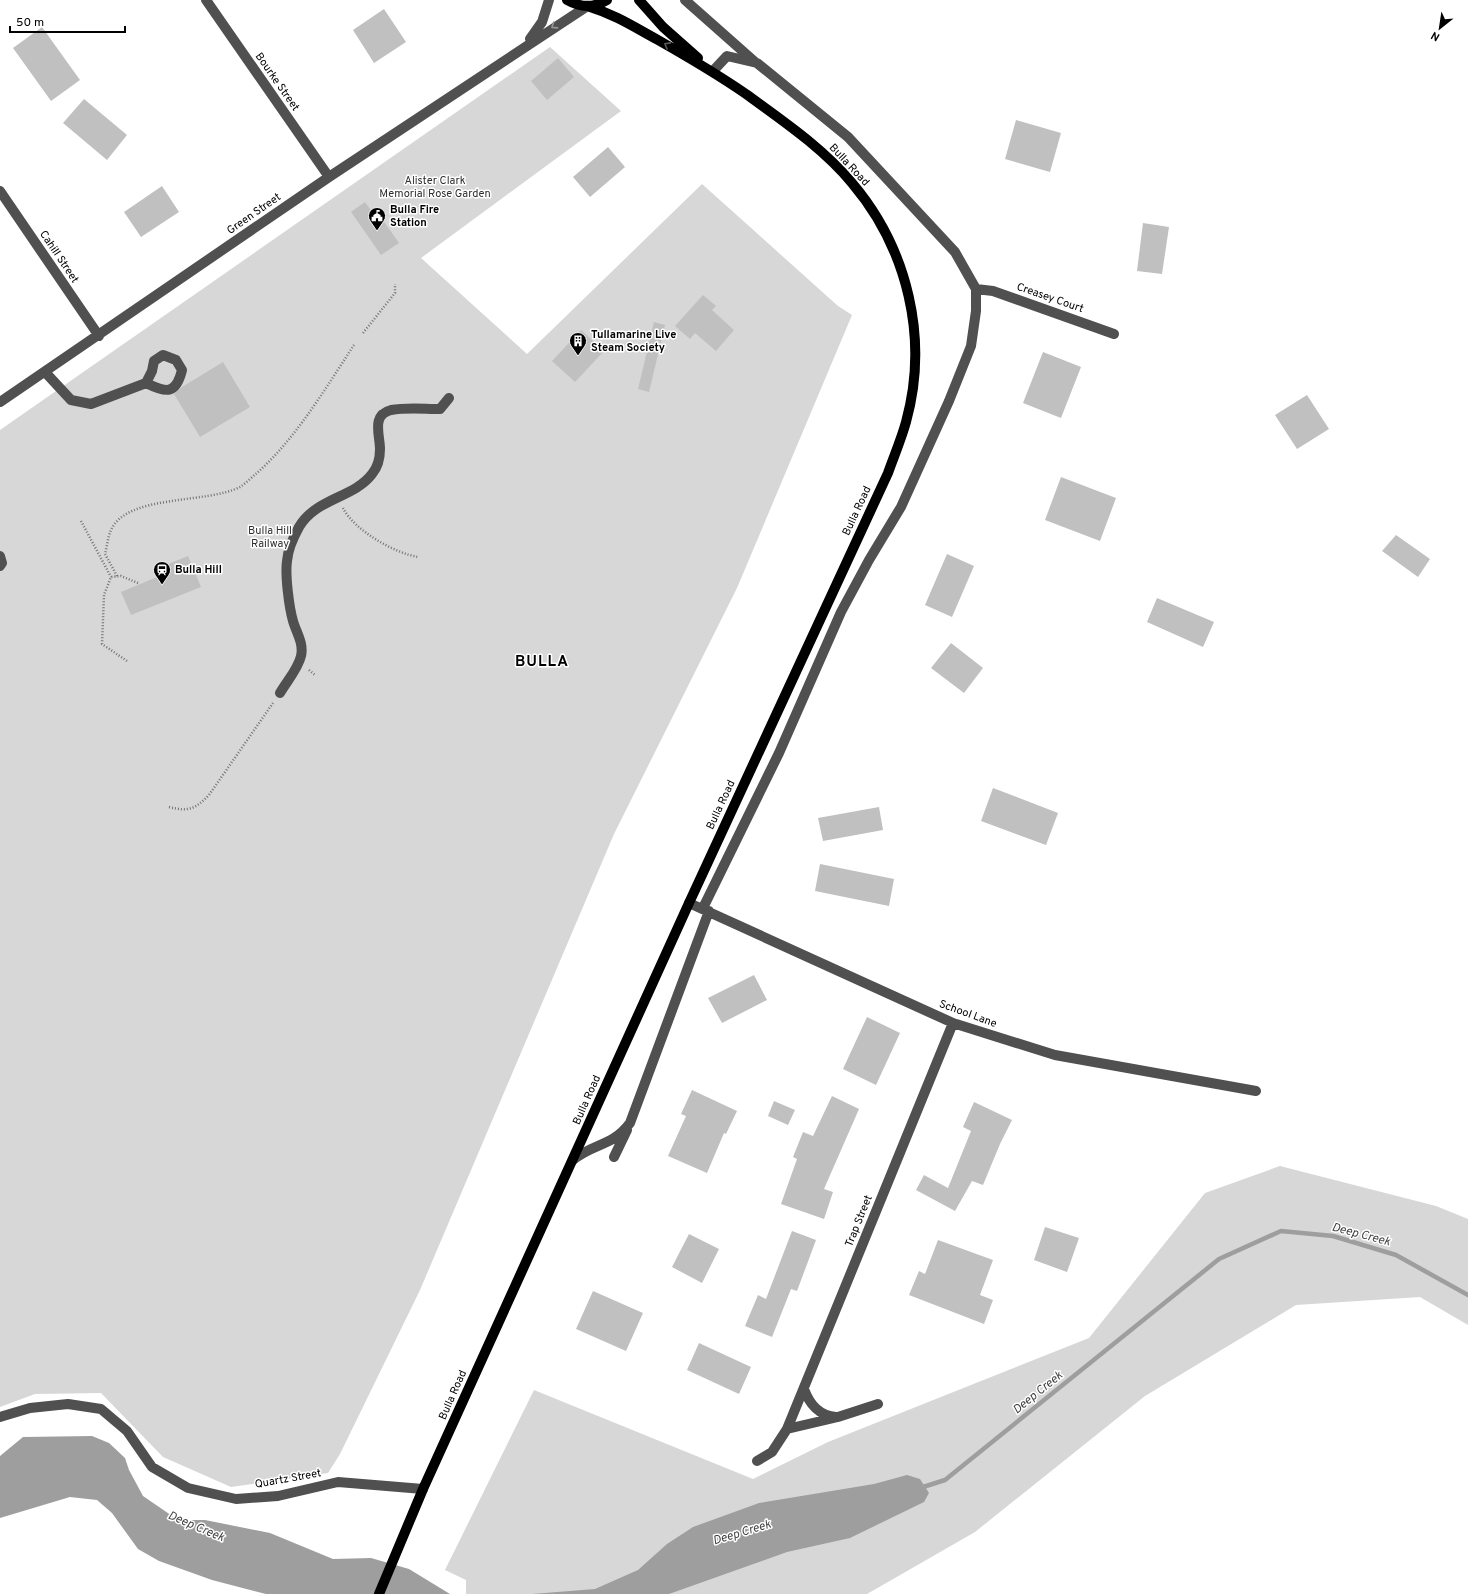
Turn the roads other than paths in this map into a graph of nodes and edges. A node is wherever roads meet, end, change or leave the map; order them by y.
1 (206, 0) edge
2 (549, 0) edge
3 (567, 0) edge
4 (607, 0) edge
5 (639, 0) edge
6 (685, 0) edge
7 (588, 7) junction
8 (523, 46) junction
9 (757, 63) junction
10 (713, 71) junction
11 (329, 177) junction
12 (0, 191) edge
13 (976, 289) junction
14 (1114, 334) dead end
15 (99, 336) junction
16 (45, 372) junction
17 (146, 384) dead end
18 (448, 398) dead end
19 (0, 402) edge
20 (0, 556) edge
21 (0, 566) edge
22 (280, 692) road end
23 (690, 903) junction
24 (706, 910) junction
25 (953, 1023) junction
26 (1256, 1091) dead end
27 (630, 1122) junction
28 (614, 1157) dead end
29 (573, 1160) junction
30 (804, 1389) junction
31 (878, 1404) dead end
32 (0, 1417) edge
33 (838, 1417) junction
34 (787, 1429) junction
35 (757, 1461) dead end
36 (423, 1489) junction
37 (379, 1594) edge

1 - 11 street, Bourke Street
2 - 8 street, Green Street
3 - 7 main road, Bulla Road
4 - 7 main road
5 - 10 main road, Bulla Road
6 - 9 street
7 -> 8 street, Green Street
10 -> 7 main road, Bulla Road
8 - 11 street, Green Street
9 - 10 street, Bulla Road
9 - 13 street, Bulla Road
10 - 23 main road, Bulla Road
11 - 15 street, Green Street
12 - 15 street, Cahill Street
13 - 14 street, Creasey Court
13 - 24 street, Bulla Road
15 - 16 street, Green Street
16 - 17 street
16 - 19 street, Green Street
18 - 22 street
20 - 21 street
23 - 24 street, School Lane
23 - 29 main road, Bulla Road
24 - 25 street, School Lane
24 - 27 street, Bulla Road
25 - 26 street, School Lane
25 - 30 street, Trap Street
27 - 28 street, Bulla Road
27 - 29 street
29 - 36 main road, Bulla Road
30 - 33 street
30 - 34 street, Trap Street
31 - 33 street
32 - 36 street, Quartz Street
33 - 34 street
34 - 35 street, Trap Street
36 - 37 main road, Bulla Road

